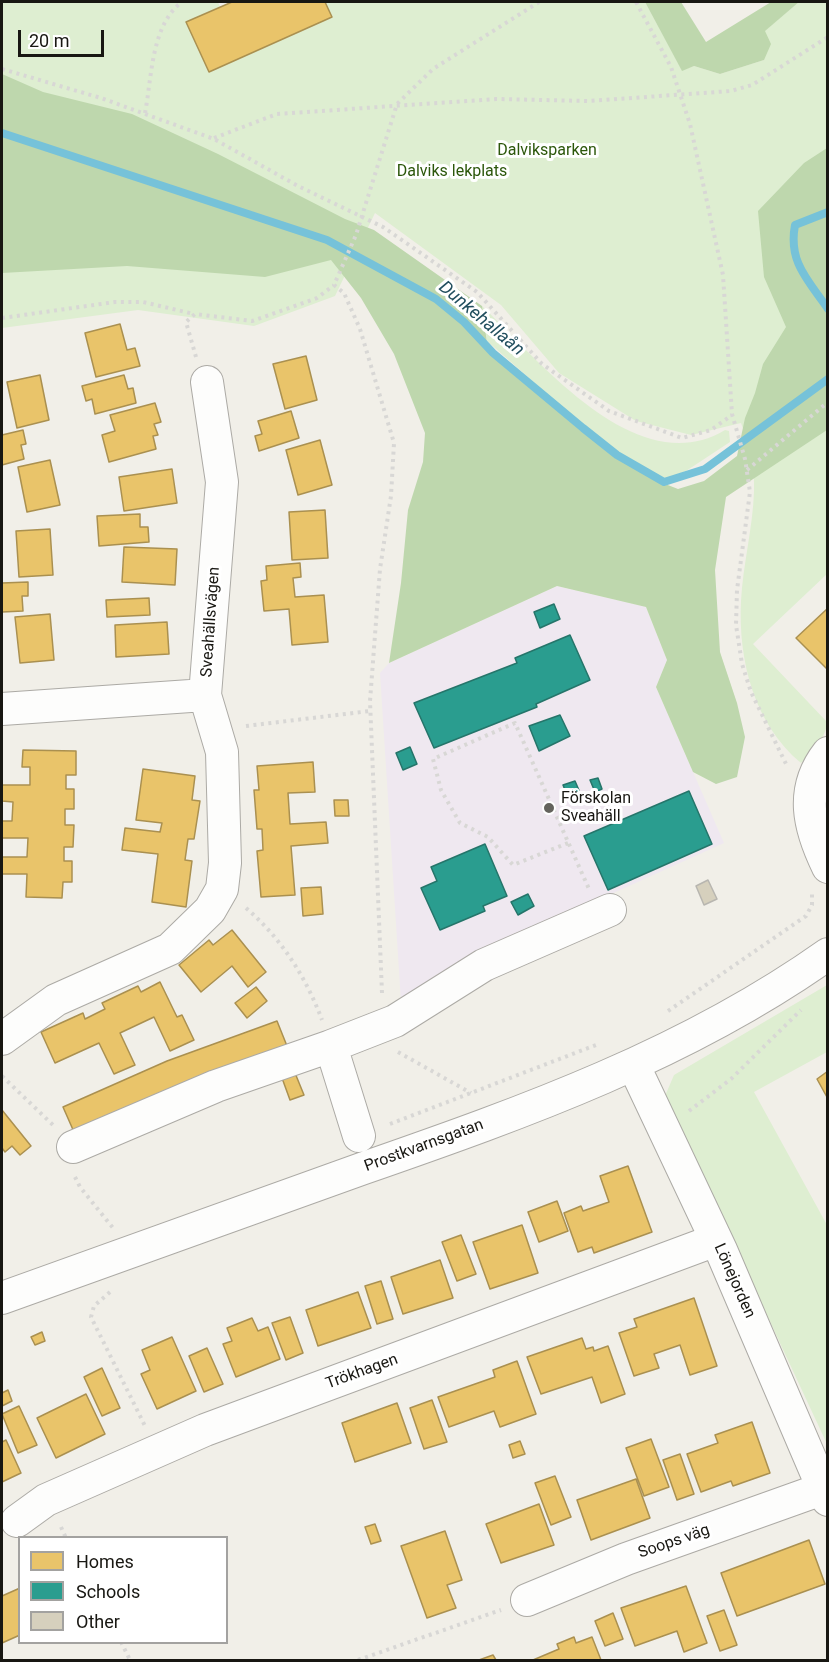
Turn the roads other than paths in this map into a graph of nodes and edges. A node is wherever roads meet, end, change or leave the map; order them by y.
1 (207, 382) road end
2 (205, 695) junction
3 (2, 709) edge
4 (828, 753) edge
5 (828, 867) edge
6 (605, 912) road end
7 (828, 954) edge
8 (2, 1039) edge
9 (331, 1046) junction
10 (634, 1066) junction
11 (358, 1136) dead end
12 (73, 1147) road end
13 (716, 1240) junction
14 (2, 1298) edge
15 (825, 1494) edge
16 (17, 1521) dead end
17 (527, 1600) road end

1 - 2 street, Sveahällsvägen
2 - 3 street, Sveahällsvägen
2 - 8 street
4 - 5 street
6 - 9 street
7 - 10 street, Prostkvarnsgatan
9 - 11 street
9 - 12 street
10 - 13 street, Lönejorden
10 - 14 street, Prostkvarnsgatan
13 - 15 street, Lönejorden
13 - 16 street, Trökhagen
15 - 17 street, Soops väg

